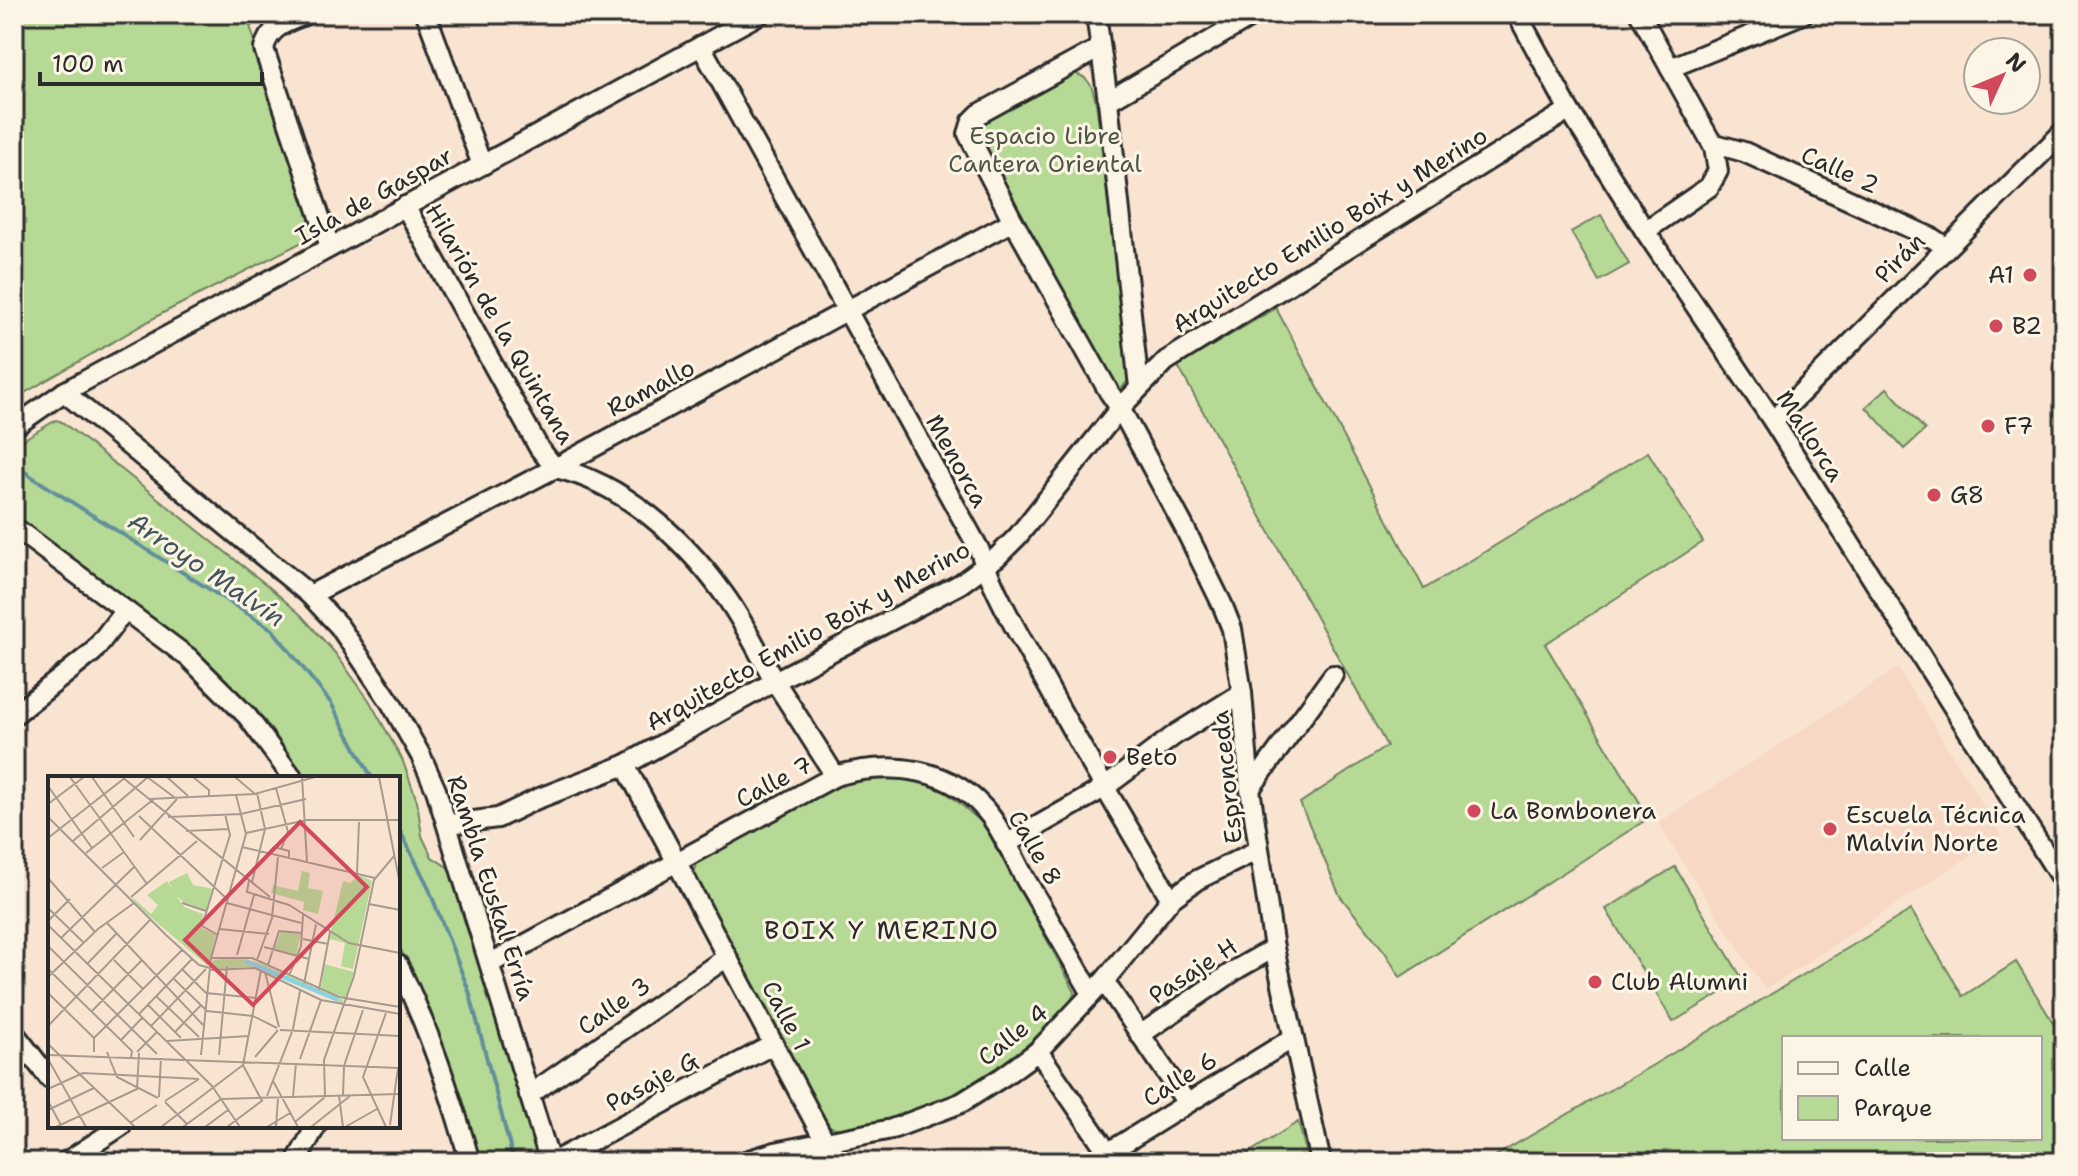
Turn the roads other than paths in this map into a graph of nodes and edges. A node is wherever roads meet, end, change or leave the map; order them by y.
1 (307, 14) edge
2 (426, 14) edge
3 (760, 14) edge
4 (1096, 14) edge
5 (1256, 14) edge
6 (1517, 14) edge
7 (1640, 14) edge
8 (1803, 14) edge
9 (729, 22) edge
10 (701, 46) junction
11 (1100, 48) junction
12 (1670, 68) junction
13 (1108, 101) junction
14 (1569, 110) junction
15 (2064, 131) edge
16 (1712, 143) junction
17 (482, 165) junction
18 (405, 206) junction
19 (1013, 221) junction
20 (1645, 231) junction
21 (330, 247) junction
22 (1946, 247) junction
23 (846, 311) junction
24 (1139, 387) junction
25 (64, 392) junction
26 (1120, 408) junction
27 (1773, 421) junction
28 (14, 427) edge
29 (555, 468) junction
30 (14, 527) edge
31 (985, 566) junction
32 (310, 595) junction
33 (125, 610) junction
34 (1333, 675) dead end
35 (775, 681) junction
36 (1242, 693) junction
37 (14, 715) edge
38 (625, 765) junction
39 (901, 767) joint
40 (292, 776) edge
41 (835, 776) junction
42 (1104, 788) junction
43 (1250, 789) junction
44 (449, 824) junction
45 (1006, 844) junction
46 (1258, 850) junction
47 (677, 862) junction
48 (2064, 883) edge
49 (1171, 899) junction
50 (1274, 948) junction
51 (727, 957) junction
52 (491, 963) junction
53 (1098, 987) junction
54 (404, 993) edge
55 (14, 1033) edge
56 (1140, 1035) junction
57 (1293, 1038) junction
58 (774, 1044) junction
59 (1038, 1051) junction
60 (48, 1076) edge
61 (529, 1095) junction
62 (1187, 1103) junction
63 (113, 1128) edge
64 (315, 1128) edge
65 (93, 1133) edge
66 (826, 1143) junction
67 (1105, 1159) edge
68 (66, 1162) edge
69 (296, 1162) edge
70 (470, 1162) edge
71 (551, 1162) edge
72 (742, 1162) edge
73 (836, 1162) edge
74 (1321, 1162) edge

1 - 21 street
2 - 17 street
3 - 9 street, Isla de Gaspar
4 - 11 street
5 - 13 street
6 - 14 street, Mallorca
7 - 12 street
8 - 12 street
9 - 10 street, Isla de Gaspar
10 - 17 street, Isla de Gaspar
10 - 23 street, Menorca
11 - 13 street
11 - 19 street, Espronceda
12 - 16 street
13 - 24 street
14 - 20 street, Mallorca
14 - 24 street, Arquitecto Emilio Boix y Merino
15 - 22 street, Pirán
16 - 20 street
16 - 22 street, Calle 2
17 - 18 street, Isla de Gaspar
18 - 21 street, Isla de Gaspar
18 - 29 street, Hilarión de la Quintana
19 - 23 street, Ramallo
19 - 26 street, Espronceda
20 - 27 street, Mallorca
21 - 25 street, Isla de Gaspar
22 - 27 street, Pirán
23 - 29 street, Ramallo
23 - 31 street, Menorca
24 - 26 street, Arquitecto Emilio Boix y Merino
25 - 28 street, Isla de Gaspar
25 - 32 street, Rambla Euskal Erría
26 - 31 street, Arquitecto Emilio Boix y Merino
26 - 36 street, Espronceda
27 - 48 street, Mallorca
29 - 32 street, Ramallo
29 - 35 street, Hilarión de la Quintana
30 - 33 street
31 - 35 street, Arquitecto Emilio Boix y Merino
31 - 42 street, Menorca
32 - 44 street, Rambla Euskal Erría
33 - 37 street
33 - 40 street
34 - 43 street
35 - 38 street, Arquitecto Emilio Boix y Merino
35 - 41 street, Hilarión de la Quintana
36 - 42 street
36 - 43 street, Espronceda
38 - 44 street, Arquitecto Emilio Boix y Merino
38 - 47 street, Calle 1
39 - 41 street, Calle 7
39 - 45 street, Calle 8
41 - 47 street, Calle 7
42 - 45 street
42 - 49 street, Menorca
43 - 46 street, Espronceda
44 - 52 street, Rambla Euskal Erría
45 - 53 street, Calle 8
46 - 49 street, Calle 4
46 - 50 street, Espronceda
47 - 51 street, Calle 1
47 - 52 street, Calle 7
49 - 53 street, Calle 4
50 - 56 street, Pasaje H
50 - 57 street, Espronceda
51 - 58 street, Calle 1
51 - 61 street, Calle 3
52 - 61 street, Rambla Euskal Erría
53 - 56 street, Calle 8
53 - 59 street, Calle 4
54 - 70 street
55 - 60 street
56 - 62 street, Calle 8
57 - 62 street, Calle 6
57 - 74 street, Espronceda
58 - 66 street, Calle 1
58 - 71 street, Pasaje G
59 - 66 street, Calle 4
59 - 67 street
61 - 71 street, Rambla Euskal Erría
62 - 67 street, Calle 6
63 - 65 street
64 - 69 street
65 - 68 street
66 - 72 street, Calle 4
66 - 73 street, Calle 1

